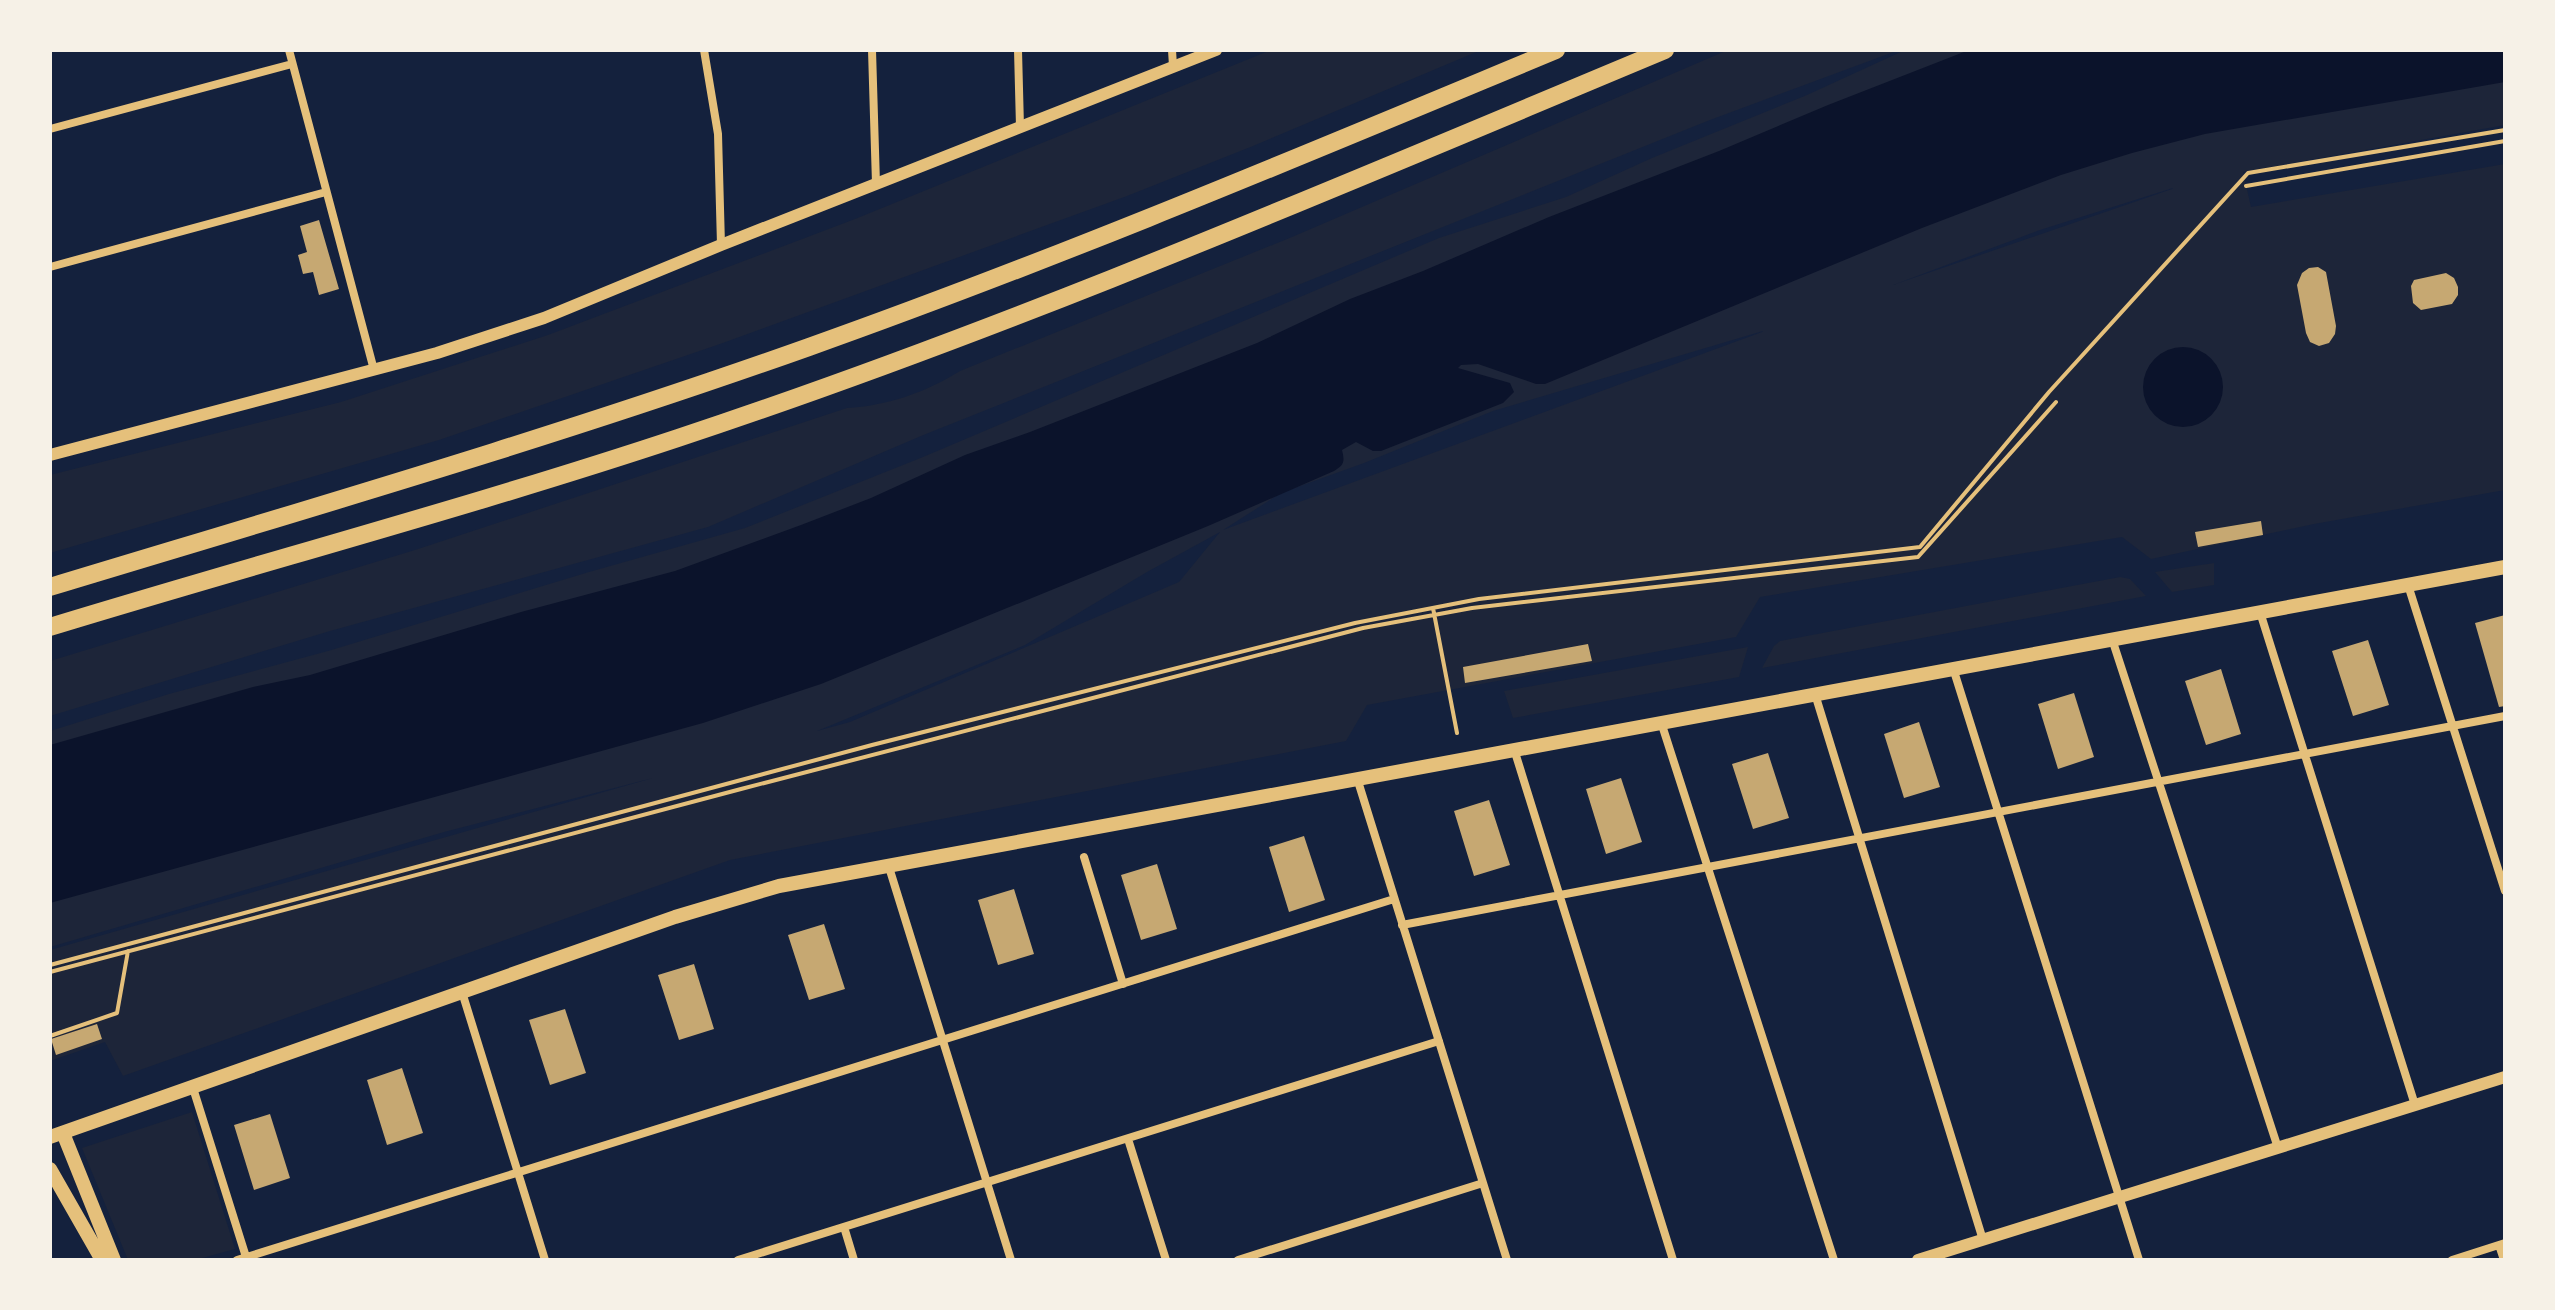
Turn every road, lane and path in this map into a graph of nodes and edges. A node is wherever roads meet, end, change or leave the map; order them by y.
1 (289, 50) edge
2 (704, 50) edge
3 (872, 50) edge
4 (1018, 50) edge
5 (1172, 50) edge
6 (1216, 50) edge
7 (1556, 50) edge
8 (1665, 50) edge
9 (1200, 53) edge
10 (292, 64) junction
11 (1173, 66) junction
12 (1020, 127) junction
13 (50, 129) edge
14 (2505, 130) edge
15 (2505, 141) edge
16 (876, 184) junction
17 (2246, 186) dead end
18 (326, 192) junction
19 (721, 245) junction
20 (50, 267) edge
21 (374, 370) junction
22 (2056, 402) dead end
23 (50, 455) edge
24 (2505, 567) edge
25 (2408, 585) junction
26 (50, 587) edge
27 (1433, 608) junction
28 (2260, 612) junction
29 (1435, 615) junction
30 (50, 627) edge
31 (2112, 639) junction
32 (1953, 668) junction
33 (1815, 694) junction
34 (2505, 716) edge
35 (1661, 722) junction
36 (2452, 726) junction
37 (1457, 733) dead end
38 (1514, 749) junction
39 (2304, 755) junction
40 (1357, 778) junction
41 (2159, 782) junction
42 (1999, 813) junction
43 (1859, 839) junction
44 (1084, 857) dead end
45 (888, 864) junction
46 (1708, 867) junction
47 (2505, 891) edge
48 (1560, 896) junction
49 (1394, 899) junction
50 (1402, 925) junction
51 (128, 951) junction
52 (50, 965) edge
53 (50, 972) edge
54 (1123, 984) junction
55 (462, 992) junction
56 (50, 1036) edge
57 (942, 1040) junction
58 (1439, 1041) junction
59 (2505, 1077) edge
60 (193, 1088) junction
61 (2415, 1105) junction
62 (56, 1135) edge
63 (1128, 1139) junction
64 (2278, 1148) junction
65 (50, 1169) edge
66 (518, 1172) junction
67 (987, 1183) junction
68 (1483, 1183) junction
69 (2120, 1198) junction
70 (844, 1227) junction
71 (1983, 1240) junction
72 (2502, 1244) edge
73 (242, 1259) edge
74 (102, 1260) edge
75 (114, 1260) edge
76 (545, 1260) edge
77 (738, 1260) edge
78 (854, 1260) edge
79 (1011, 1260) edge
80 (1166, 1260) edge
81 (1238, 1260) edge
82 (1507, 1260) edge
83 (1673, 1260) edge
84 (1834, 1260) edge
85 (1918, 1260) edge
86 (2139, 1260) edge
87 (2452, 1260) edge
88 (2504, 1260) edge

1 - 10 street
2 - 19 street
3 - 16 street
4 - 12 street
5 - 11 street
6 - 9 street
7 - 26 highway
8 - 30 highway
9 - 11 street
10 - 13 street
10 - 18 street
11 - 12 street
12 - 16 street
14 - 27 path
15 - 17 path
16 - 19 street
18 - 20 street
18 - 21 street
19 - 21 street
21 - 23 street
22 - 29 path
24 - 25 main road
25 - 28 main road
25 - 36 street
27 - 29 path
27 - 52 path
28 - 31 main road
28 - 39 street
29 - 37 path
29 - 51 path
31 - 32 main road
31 - 41 street
32 - 33 main road
32 - 42 street
33 - 35 main road
33 - 43 street
34 - 36 street
35 - 38 main road
35 - 46 street
36 - 39 street
36 - 47 street
38 - 40 main road
38 - 48 street
39 - 41 street
39 - 61 street
40 - 45 main road
40 - 49 street
41 - 42 street
41 - 64 street
42 - 43 street
42 - 69 street
43 - 46 street
43 - 71 street
44 - 54 street
45 - 55 main road
45 - 57 street
46 - 48 street
46 - 84 street
48 - 50 street
48 - 83 street
49 - 50 street
49 - 54 street
50 - 58 street
51 - 53 path
51 - 56 path
54 - 57 street
55 - 60 main road
55 - 66 street
57 - 66 street
57 - 67 street
58 - 63 street
58 - 68 street
59 - 61 street
60 - 62 main road
60 - 73 street
61 - 64 street
62 - 75 main road
63 - 67 street
63 - 80 street
64 - 69 street
65 - 74 main road
66 - 73 street
66 - 76 street
67 - 70 street
67 - 79 street
68 - 81 street
68 - 82 street
69 - 71 street
69 - 86 street
70 - 77 street
70 - 78 street
71 - 85 street
72 - 87 street
72 - 88 street

